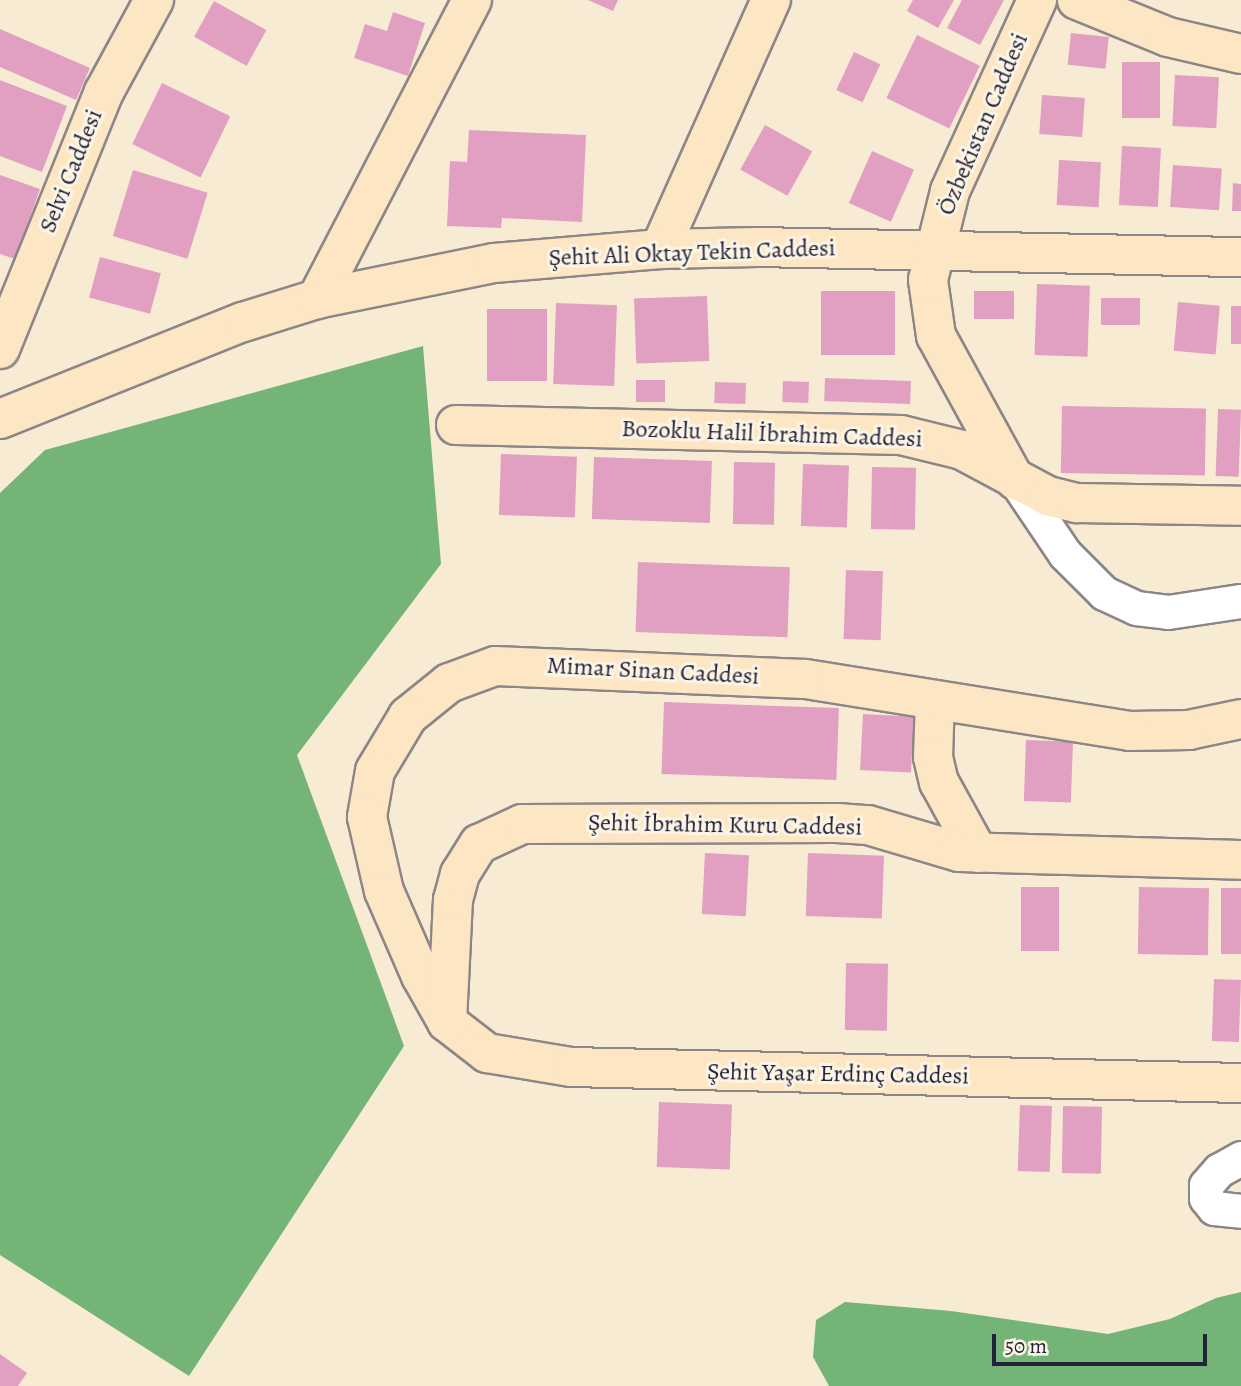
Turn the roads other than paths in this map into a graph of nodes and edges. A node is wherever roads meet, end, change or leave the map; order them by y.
1 (155, 0) edge
2 (472, 0) edge
3 (771, 0) edge
4 (1037, 0) edge
5 (1077, 0) edge
6 (1241, 54) edge
7 (934, 248) junction
8 (660, 249) junction
9 (1241, 257) edge
10 (317, 299) junction
11 (0, 349) edge
12 (0, 419) edge
13 (456, 425) dead end
14 (1015, 480) junction
15 (1241, 506) edge
16 (1241, 601) edge
17 (935, 700) junction
18 (1241, 719) edge
19 (978, 853) junction
20 (1241, 860) edge
21 (447, 1021) junction
22 (1241, 1083) edge
23 (1241, 1158) edge
24 (1241, 1211) edge

1 - 11 street, Selvi Caddesi
2 - 10 street
3 - 8 street
4 - 7 street, Özbekistan Caddesi
5 - 6 street
7 - 8 street, Şehit Ali Oktay Tekin Caddesi
7 - 9 street, Şehit Ali Oktay Tekin Caddesi
7 - 14 street, Özbekistan Caddesi
8 - 10 street, Şehit Ali Oktay Tekin Caddesi
10 - 12 street, Şehit Ali Oktay Tekin Caddesi
13 - 14 street, Bozoklu Halil İbrahim Caddesi
14 - 15 street, Bozoklu Halil İbrahim Caddesi
14 - 16 street
17 - 18 street, Mimar Sinan Caddesi
17 - 19 street
17 - 21 street, Mimar Sinan Caddesi
19 - 20 street, Şehit İbrahim Kuru Caddesi
19 - 21 street, Şehit İbrahim Kuru Caddesi
21 - 22 street, Şehit Yaşar Erdinç Caddesi
23 - 24 street

